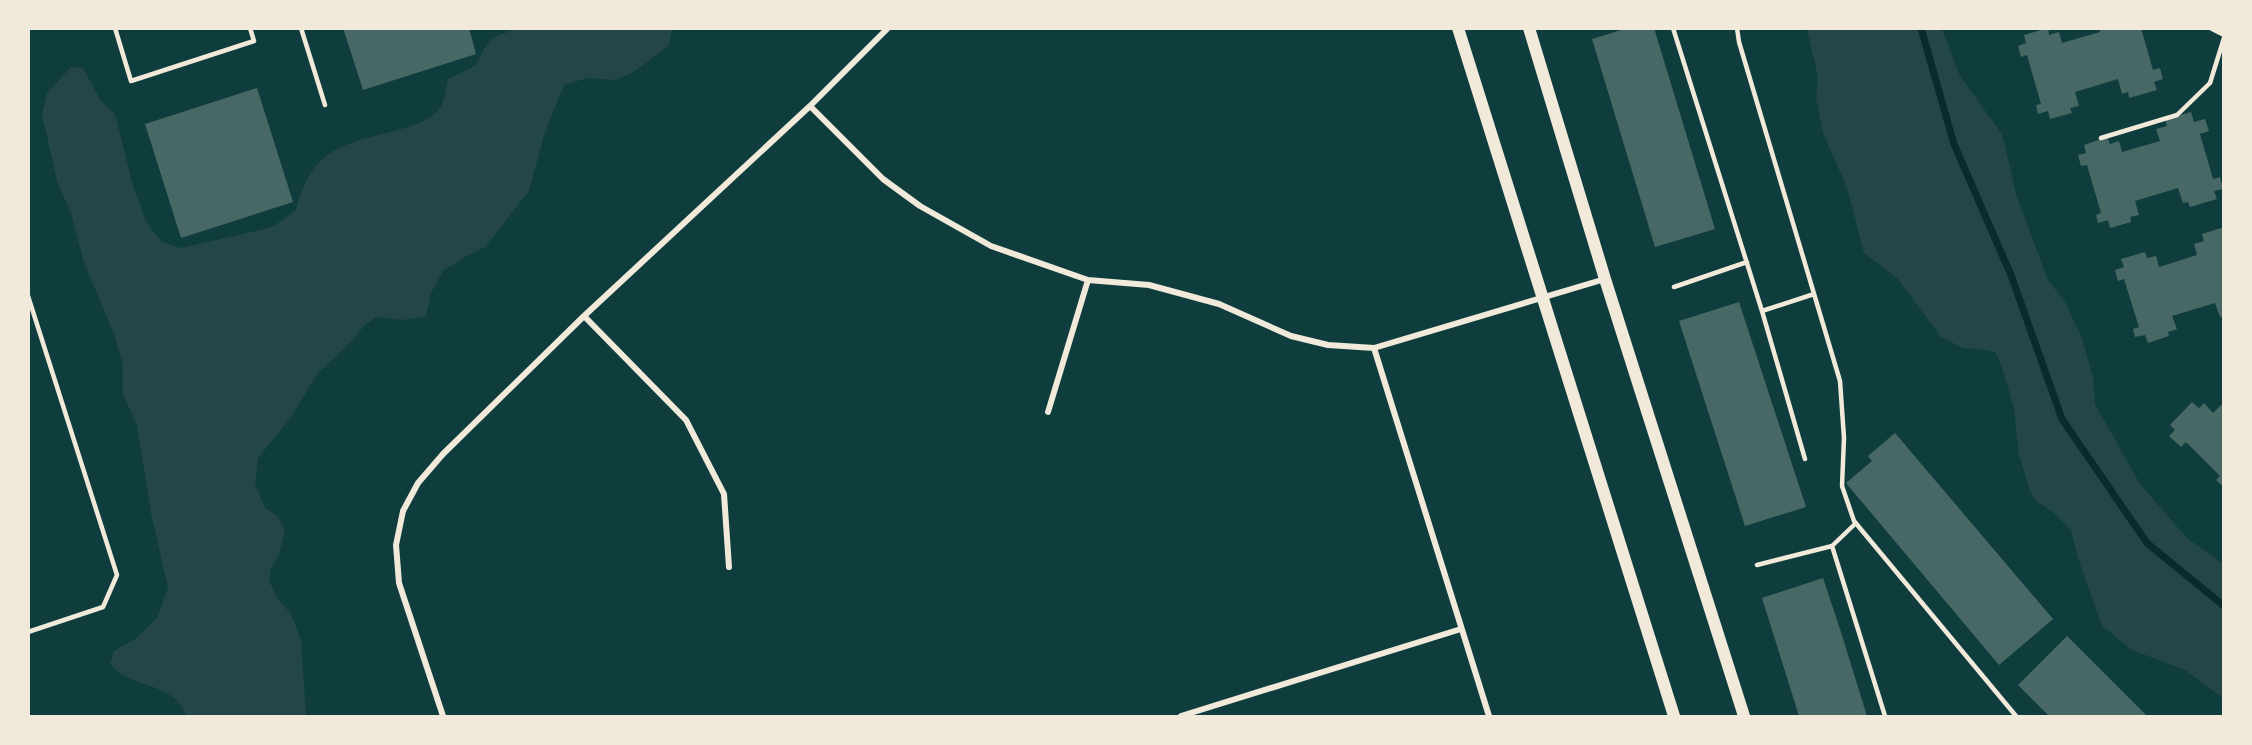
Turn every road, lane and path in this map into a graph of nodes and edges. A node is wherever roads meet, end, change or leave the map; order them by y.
1 (115, 28) edge
2 (250, 28) edge
3 (301, 28) edge
4 (888, 28) edge
5 (1458, 28) edge
6 (1529, 28) edge
7 (1673, 28) edge
8 (1737, 28) edge
9 (2212, 28) edge
10 (2223, 36) edge
11 (325, 105) dead end
12 (810, 106) junction
13 (2101, 138) dead end
14 (1747, 262) junction
15 (1605, 279) junction
16 (1088, 280) junction
17 (1674, 287) dead end
18 (1814, 294) junction
19 (28, 296) edge
20 (1543, 299) junction
21 (1762, 311) junction
22 (584, 316) junction
23 (1374, 348) junction
24 (1048, 412) dead end
25 (1805, 459) dead end
26 (1856, 523) junction
27 (1832, 546) junction
28 (1756, 565) dead end
29 (729, 567) dead end
30 (1461, 629) junction
31 (28, 632) edge
32 (443, 717) edge
33 (1181, 717) edge
34 (1489, 717) edge
35 (1674, 717) edge
36 (1744, 717) edge
37 (1886, 717) edge
38 (2016, 717) edge

1 - 2 lane
3 - 11 lane
4 - 12 street
5 - 20 main road
6 - 15 main road
7 - 14 lane
8 - 18 lane
9 - 10 street
10 - 13 lane
12 - 16 street
12 - 22 street
14 - 17 lane
14 - 21 lane
15 - 20 street
15 - 36 main road
16 - 23 street
16 - 24 street
18 - 21 lane
18 - 26 lane
19 - 31 lane
20 - 23 street
20 - 35 main road
21 - 25 lane
22 - 29 street
22 - 32 street
23 - 30 street
26 - 27 lane
26 - 38 lane
27 - 28 lane
27 - 37 lane
30 - 33 street
30 - 34 street

